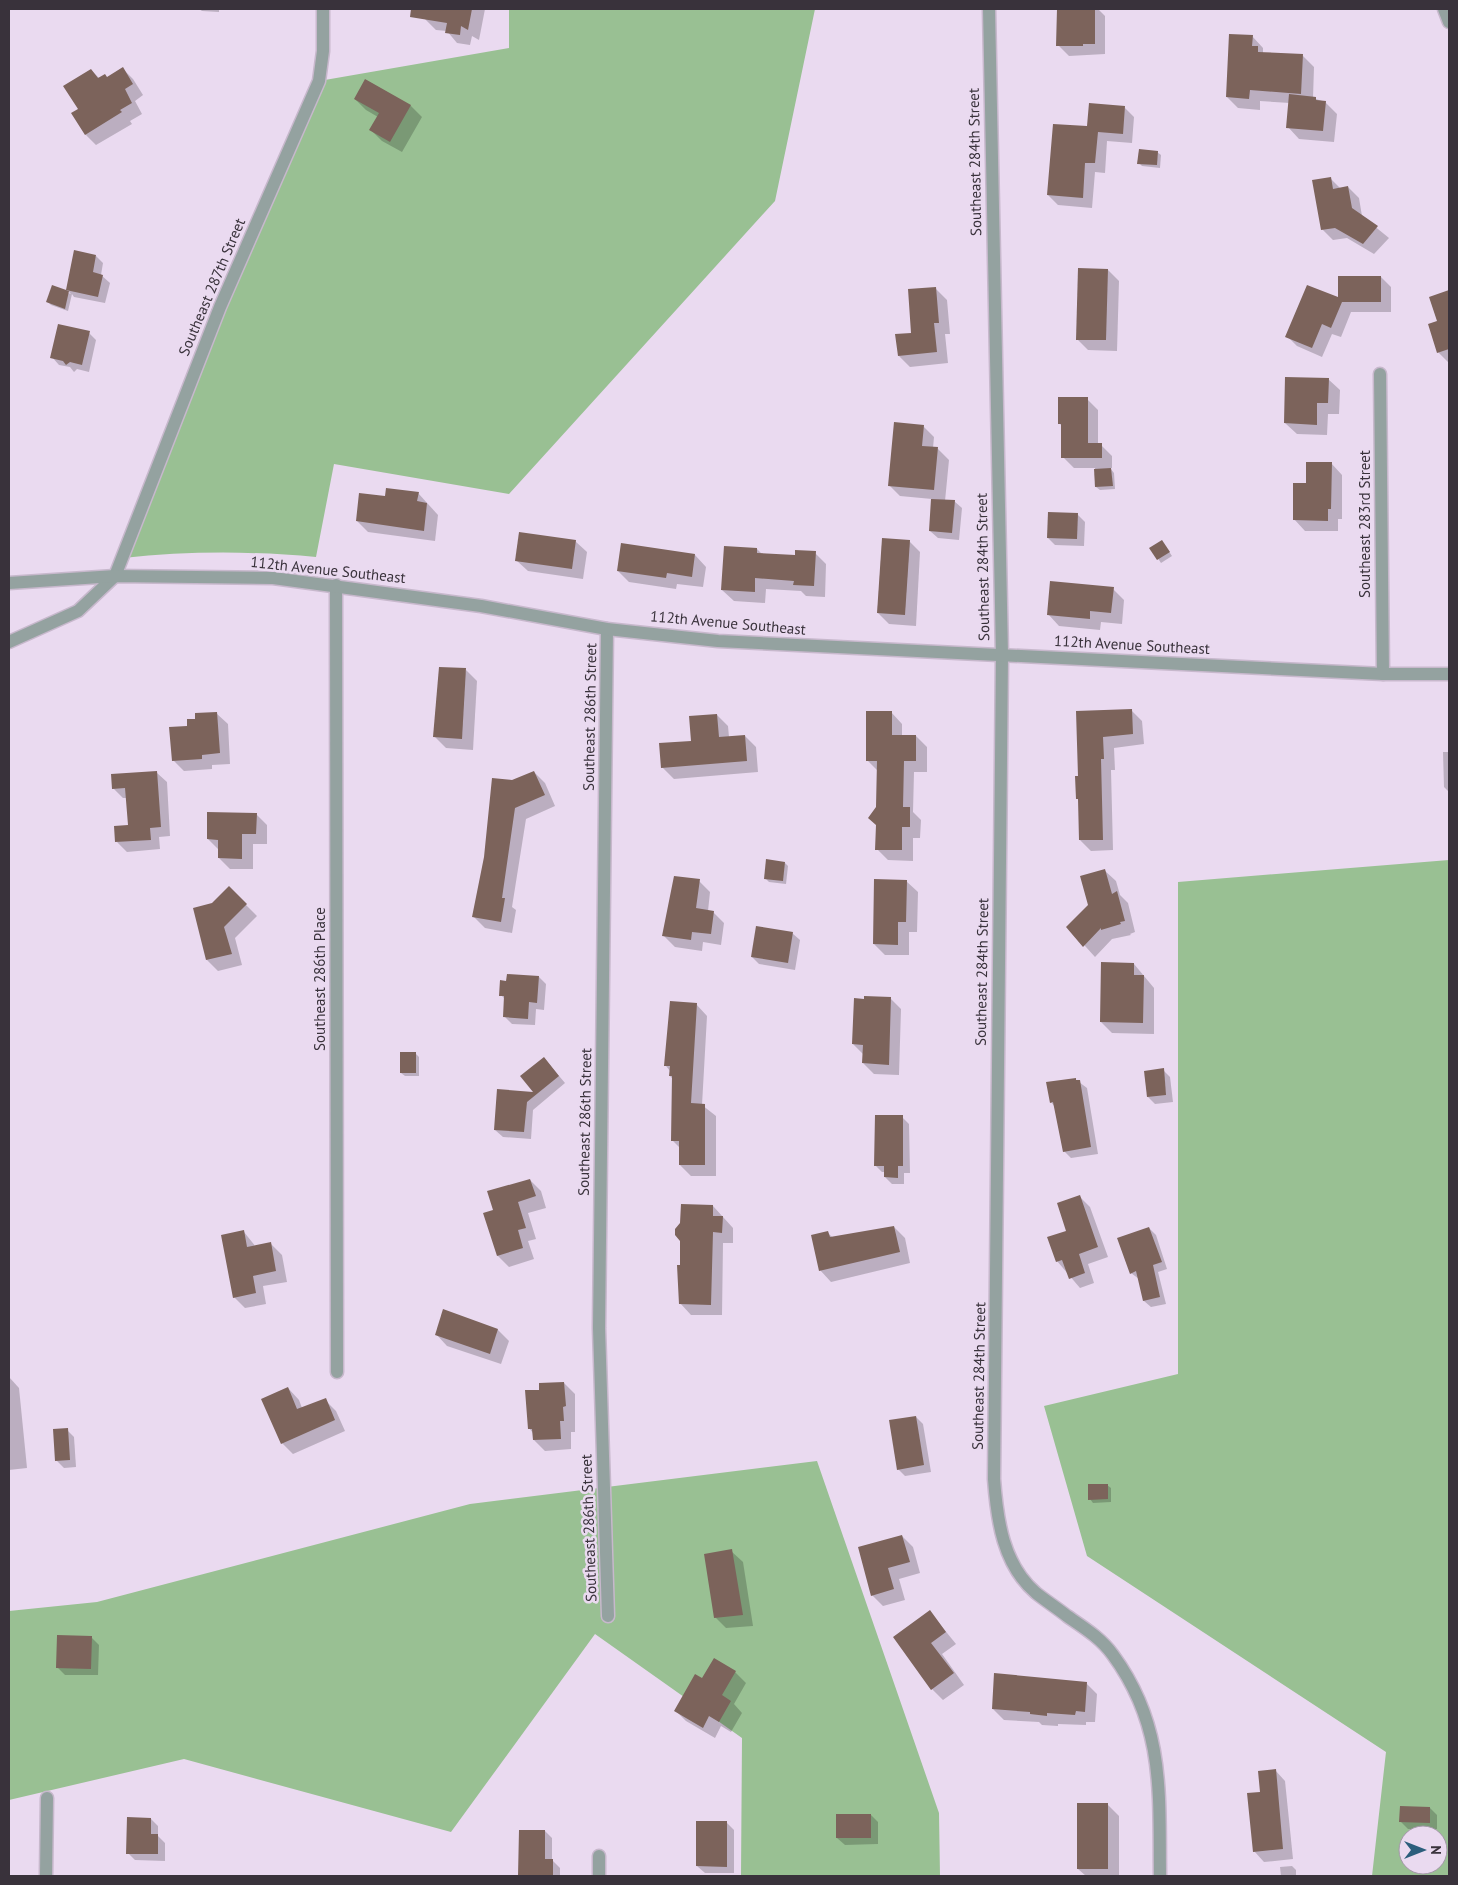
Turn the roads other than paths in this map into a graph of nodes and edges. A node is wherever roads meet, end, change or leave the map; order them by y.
1 (323, 9) edge
2 (988, 9) edge
3 (1444, 9) edge
4 (1449, 22) edge
5 (1380, 374) dead end
6 (116, 576) junction
7 (9, 582) edge
8 (336, 585) junction
9 (607, 629) junction
10 (9, 642) edge
11 (1002, 655) junction
12 (1383, 674) junction
13 (1449, 674) edge
14 (337, 1372) dead end
15 (608, 1616) dead end
16 (47, 1798) dead end
17 (599, 1856) dead end
18 (46, 1876) edge
19 (599, 1876) edge
20 (1160, 1876) edge

1 - 6 street, Southeast 287th Street
2 - 11 street, Southeast 284th Street
3 - 4 street
5 - 12 street, Southeast 283rd Street
6 - 7 street, 112th Avenue Southeast
6 - 8 street, 112th Avenue Southeast
6 - 10 street
8 - 9 street, 112th Avenue Southeast
8 - 14 street, Southeast 286th Place
9 - 11 street, 112th Avenue Southeast
9 - 15 street, Southeast 286th Street
11 - 12 street, 112th Avenue Southeast
11 - 20 street, Southeast 284th Street
12 - 13 street, 112th Avenue Southeast
16 - 18 street
17 - 19 street

